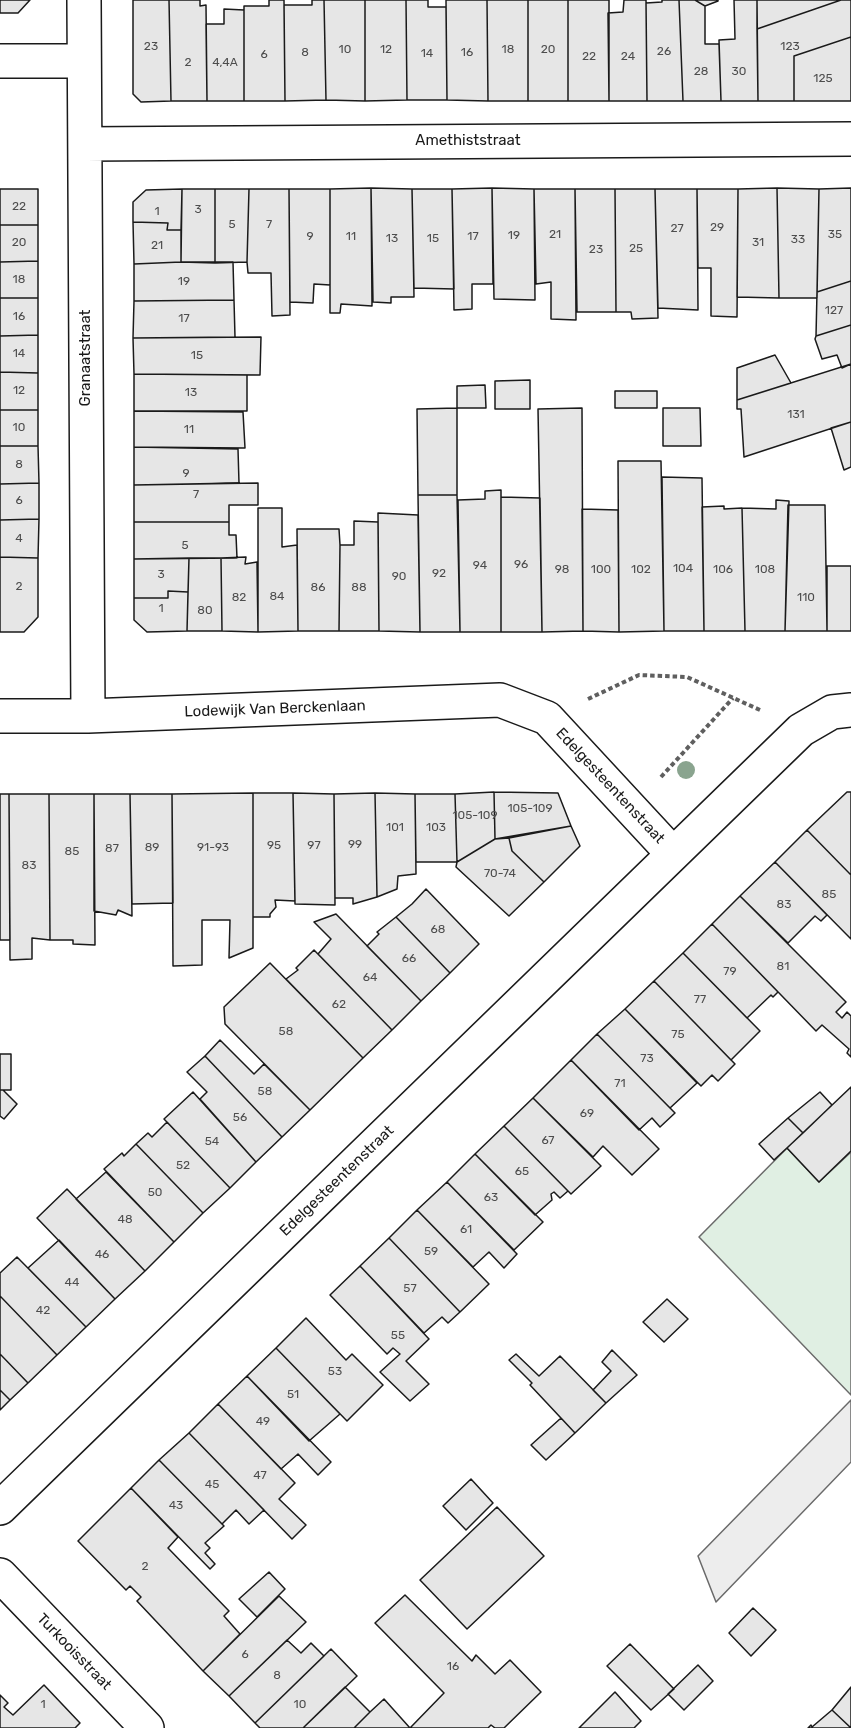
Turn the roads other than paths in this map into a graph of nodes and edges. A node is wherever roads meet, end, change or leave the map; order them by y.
1 (84, 0) edge
2 (0, 61) edge
3 (84, 61) junction
4 (851, 139) edge
5 (85, 144) junction
6 (851, 710) edge
7 (0, 716) edge
8 (88, 716) junction
9 (547, 718) joint
10 (673, 854) junction
11 (0, 1508) edge
12 (0, 1575) edge
13 (147, 1728) edge

1 - 3 street, Granaatstraat
2 - 3 street
3 - 5 street, Granaatstraat
4 - 5 street, Amethiststraat
5 - 8 street, Granaatstraat
6 - 10 street, Edelgesteentenstraat
7 - 8 street, Lodewijk Van Berckenlaan
8 - 9 street, Lodewijk Van Berckenlaan
9 - 10 street, Edelgesteentenstraat
10 - 11 street, Edelgesteentenstraat
12 - 13 street, Turkooisstraat

